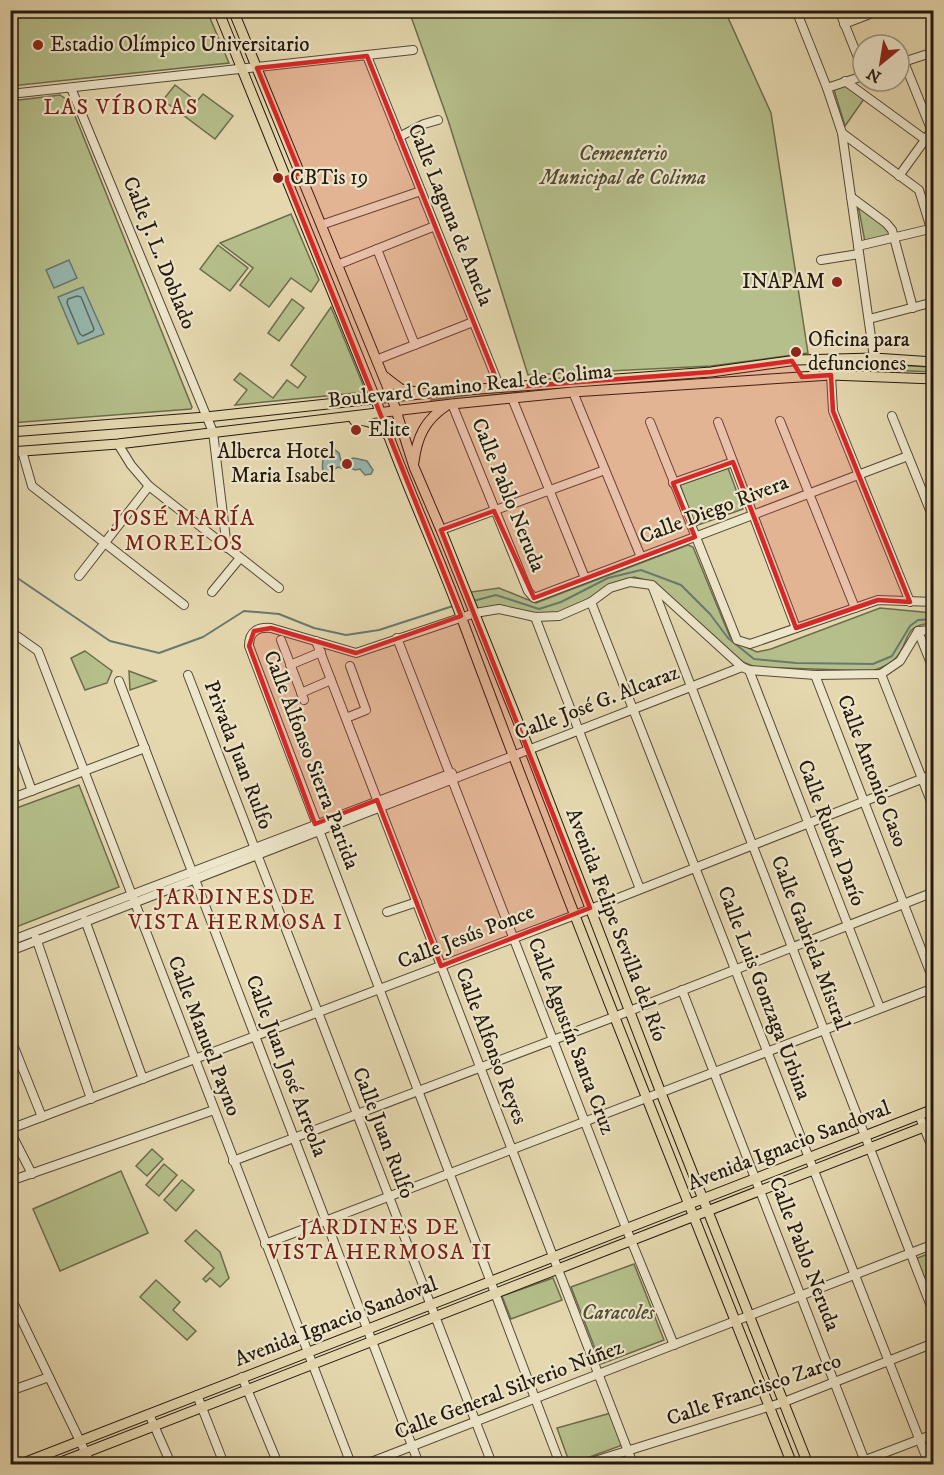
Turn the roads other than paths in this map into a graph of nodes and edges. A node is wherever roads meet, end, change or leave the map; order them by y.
1 (218, 10) edge
2 (233, 10) edge
3 (796, 10) edge
4 (839, 10) edge
5 (876, 11) edge
6 (844, 24) junction
7 (851, 41) edge
8 (413, 50) dead end
9 (933, 52) edge
10 (367, 57) junction
11 (911, 60) edge
12 (257, 68) junction
13 (242, 70) junction
14 (851, 79) edge
15 (845, 81) junction
16 (911, 85) edge
17 (71, 88) junction
18 (827, 88) junction
19 (10, 94) edge
20 (438, 120) dead end
21 (842, 133) junction
22 (399, 137) junction
23 (925, 140) junction
24 (933, 146) edge
25 (300, 173) junction
26 (899, 176) junction
27 (286, 178) junction
28 (421, 191) junction
29 (851, 197) junction
30 (321, 225) junction
31 (435, 226) junction
32 (932, 228) edge
33 (895, 237) junction
34 (933, 238) edge
35 (377, 249) junction
36 (859, 250) junction
37 (821, 260) dead end
38 (338, 265) junction
39 (342, 278) junction
40 (329, 283) junction
41 (933, 302) edge
42 (913, 308) junction
43 (868, 319) junction
44 (473, 322) junction
45 (415, 345) junction
46 (874, 358) junction
47 (376, 360) junction
48 (818, 360) junction
49 (792, 361) junction
50 (933, 362) edge
51 (381, 374) junction
52 (831, 375) junction
53 (816, 376) junction
54 (795, 377) junction
55 (933, 379) edge
56 (500, 387) junction
57 (573, 392) junction
58 (436, 393) junction
59 (392, 398) junction
60 (512, 398) junction
61 (376, 400) junction
62 (451, 404) junction
63 (396, 411) junction
64 (381, 413) junction
65 (892, 416) dead end
66 (206, 417) junction
67 (324, 419) junction
68 (780, 421) dead end
69 (650, 422) dead end
70 (718, 422) dead end
71 (84, 427) junction
72 (10, 432) edge
73 (213, 432) junction
74 (388, 437) junction
75 (118, 444) junction
76 (85, 446) junction
77 (22, 451) junction
78 (10, 452) edge
79 (908, 456) junction
80 (733, 462) junction
81 (414, 467) junction
82 (605, 470) junction
83 (858, 475) junction
84 (673, 483) junction
85 (148, 486) junction
86 (549, 490) junction
87 (809, 494) junction
88 (494, 511) junction
89 (753, 515) junction
90 (933, 520) edge
91 (441, 530) junction
92 (696, 537) junction
93 (104, 543) junction
94 (227, 548) junction
95 (641, 557) junction
96 (240, 558) junction
97 (79, 576) dead end
98 (585, 578) junction
99 (652, 585) junction
100 (279, 588) dead end
101 (212, 592) dead end
102 (534, 598) joint
103 (591, 602) junction
104 (910, 602) junction
105 (933, 602) edge
106 (184, 605) dead end
107 (855, 608) junction
108 (474, 610) junction
109 (460, 614) junction
110 (535, 617) junction
111 (796, 628) junction
112 (933, 630) edge
113 (10, 631) edge
114 (918, 631) junction
115 (398, 638) junction
116 (281, 640) dead end
117 (316, 641) junction
118 (321, 652) junction
119 (290, 665) junction
120 (350, 666) dead end
121 (746, 668) junction
122 (933, 671) edge
123 (881, 674) junction
124 (188, 675) dead end
125 (815, 675) junction
126 (331, 680) junction
127 (119, 681) dead end
128 (691, 686) junction
129 (633, 709) junction
130 (346, 718) junction
131 (10, 730) edge
132 (578, 730) junction
133 (145, 748) junction
134 (529, 749) junction
135 (512, 755) junction
136 (83, 771) junction
137 (933, 774) edge
138 (451, 776) junction
139 (922, 778) junction
140 (32, 791) junction
141 (10, 799) edge
142 (864, 801) junction
143 (379, 804) junction
144 (933, 809) edge
145 (808, 823) junction
146 (316, 828) junction
147 (752, 845) junction
148 (255, 851) junction
149 (695, 867) junction
150 (193, 875) junction
151 (640, 888) junction
152 (933, 892) edge
153 (131, 895) junction
154 (417, 902) junction
155 (134, 903) junction
156 (903, 904) junction
157 (590, 908) junction
158 (387, 912) dead end
159 (82, 913) junction
160 (574, 915) junction
161 (86, 922) junction
162 (848, 926) junction
163 (33, 932) junction
164 (514, 938) junction
165 (10, 940) edge
166 (37, 941) junction
167 (792, 947) junction
168 (10, 951) edge
169 (441, 966) junction
170 (735, 969) junction
171 (933, 982) edge
172 (933, 988) edge
173 (378, 990) junction
174 (682, 990) junction
175 (880, 1008) junction
176 (631, 1010) junction
177 (318, 1012) junction
178 (614, 1017) junction
179 (824, 1030) junction
180 (255, 1036) junction
181 (10, 1037) edge
182 (553, 1039) junction
183 (768, 1052) junction
184 (194, 1059) junction
185 (480, 1067) junction
186 (714, 1072) junction
187 (143, 1079) junction
188 (417, 1091) junction
189 (661, 1093) junction
190 (645, 1098) junction
191 (91, 1099) junction
192 (933, 1109) edge
193 (214, 1110) junction
194 (357, 1114) junction
195 (919, 1115) junction
196 (42, 1117) junction
197 (585, 1121) junction
198 (929, 1125) edge
199 (10, 1130) edge
200 (865, 1136) junction
201 (294, 1138) junction
202 (869, 1148) junction
203 (512, 1149) junction
204 (933, 1152) edge
205 (809, 1158) junction
206 (233, 1161) junction
207 (814, 1170) junction
208 (448, 1173) junction
209 (32, 1174) junction
210 (755, 1179) junction
211 (10, 1181) edge
212 (760, 1191) junction
213 (389, 1196) junction
214 (704, 1198) junction
215 (689, 1204) junction
216 (709, 1210) junction
217 (694, 1216) junction
218 (326, 1221) junction
219 (626, 1228) junction
220 (631, 1241) junction
221 (266, 1244) junction
222 (933, 1244) edge
223 (910, 1253) junction
224 (553, 1257) junction
225 (558, 1269) junction
226 (855, 1275) junction
227 (490, 1281) junction
228 (494, 1294) junction
229 (10, 1296) edge
230 (801, 1296) junction
231 (430, 1304) junction
232 (933, 1314) edge
233 (750, 1316) junction
234 (435, 1317) junction
235 (735, 1321) junction
236 (367, 1329) junction
237 (372, 1342) junction
238 (933, 1343) edge
239 (674, 1345) junction
240 (307, 1352) junction
241 (888, 1360) junction
242 (312, 1365) junction
243 (598, 1374) junction
244 (49, 1377) junction
245 (243, 1377) junction
246 (835, 1383) junction
247 (247, 1390) junction
248 (10, 1391) edge
249 (197, 1395) junction
250 (534, 1399) junction
251 (784, 1402) junction
252 (769, 1406) junction
253 (202, 1408) junction
254 (148, 1414) junction
255 (476, 1422) junction
256 (155, 1426) junction
257 (933, 1434) edge
258 (920, 1440) junction
259 (80, 1441) junction
260 (412, 1447) junction
261 (628, 1451) junction
262 (86, 1453) junction
263 (866, 1463) edge
264 (21, 1464) edge
265 (56, 1464) edge
266 (91, 1464) edge
267 (171, 1464) edge
268 (224, 1464) edge
269 (278, 1464) edge
270 (351, 1464) edge
271 (366, 1464) edge
272 (419, 1464) edge
273 (492, 1464) edge
274 (560, 1464) edge
275 (585, 1464) edge
276 (633, 1464) edge
277 (792, 1464) edge
278 (808, 1464) edge
279 (855, 1464) edge
280 (929, 1464) edge

1 - 13 main road, Avenida Felipe Sevilla del Río
2 - 12 main road, Avenida Felipe Sevilla del Río
3 - 18 street
4 - 6 street
5 - 6 street
6 - 7 street
8 - 10 street
9 - 11 street
10 - 12 street
10 - 22 street, Calle Laguna de Amela
12 - 13 street
12 - 25 main road, Avenida Felipe Sevilla del Río
13 - 17 street
13 - 27 main road, Avenida Felipe Sevilla del Río
14 - 15 street
15 - 18 street
15 - 23 street
16 - 23 street
17 - 19 street
17 - 66 street, Calle J. L. Doblado
18 - 21 street
20 - 22 street
21 - 26 street
21 - 29 street
22 - 28 street, Calle Laguna de Amela
23 - 24 street
23 - 26 street
25 - 27 main road
25 - 30 main road, Avenida Felipe Sevilla del Río
26 - 32 street
27 - 40 main road, Avenida Felipe Sevilla del Río
28 - 30 street
28 - 31 street, Calle Laguna de Amela
29 - 33 street
29 - 36 street
30 - 38 main road, Avenida Felipe Sevilla del Río
31 - 35 street
31 - 44 street, Calle Laguna de Amela
32 - 33 street
32 - 34 street
33 - 36 street
33 - 42 street
35 - 38 street
35 - 45 street
36 - 37 street
36 - 43 street
38 - 39 main road, Avenida Felipe Sevilla del Río
39 - 40 main road
39 - 47 main road, Avenida Felipe Sevilla del Río
40 - 61 main road, Avenida Felipe Sevilla del Río
41 - 42 street
42 - 43 street
43 - 46 street
44 - 45 street
44 - 56 street, Calle Laguna de Amela
45 - 47 street
46 - 48 main road, Boulevard Camino Real de Colima
46 - 50 main road, Boulevard Camino Real de Colima
47 - 51 main road, Avenida Felipe Sevilla del Río
48 - 49 main road, Boulevard Camino Real de Colima
48 - 53 main road
49 - 54 main road
49 - 56 main road, Boulevard Camino Real de Colima
51 - 58 main road
51 - 59 main road, Avenida Felipe Sevilla del Río
52 - 53 main road, Boulevard Camino Real de Colima
52 - 55 main road, Boulevard Camino Real de Colima
52 - 83 street
53 - 54 main road, Boulevard Camino Real de Colima
54 - 57 main road, Boulevard Camino Real de Colima
56 - 58 main road, Boulevard Camino Real de Colima
57 - 60 main road, Boulevard Camino Real de Colima
57 - 82 street
58 - 59 main road, Boulevard Camino Real de Colima
59 - 61 main road, Boulevard Camino Real de Colima
59 - 63 main road, Avenida Felipe Sevilla del Río
60 - 62 main road, Boulevard Camino Real de Colima
60 - 86 street
61 - 64 main road, Avenida Felipe Sevilla del Río
61 - 66 main road, Boulevard Camino Real de Colima
62 - 63 main road, Boulevard Camino Real de Colima
62 - 81 main road
62 - 88 street, Calle Pablo Neruda
63 - 64 main road, Boulevard Camino Real de Colima
63 - 81 main road, Avenida Felipe Sevilla del Río
64 - 67 main road, Boulevard Camino Real de Colima
64 - 74 main road, Avenida Felipe Sevilla del Río
65 - 79 street
66 - 71 main road, Boulevard Camino Real de Colima
66 - 73 street, Calle J. L. Doblado
67 - 73 main road, Boulevard Camino Real de Colima
67 - 74 main road
68 - 87 street
69 - 84 street
70 - 80 street
71 - 72 main road, Boulevard Camino Real de Colima
71 - 76 main road
73 - 75 main road, Boulevard Camino Real de Colima
73 - 94 street
74 - 109 main road, Avenida Felipe Sevilla del Río
75 - 76 main road, Boulevard Camino Real de Colima
75 - 85 street
76 - 77 main road, Boulevard Camino Real de Colima
77 - 78 main road, Boulevard Camino Real de Colima
77 - 93 street
79 - 83 street, Calle Diego Rivera
79 - 90 street
80 - 84 street
80 - 89 street
81 - 91 main road, Avenida Felipe Sevilla del Río
82 - 86 street
82 - 95 street
83 - 87 street, Calle Diego Rivera
83 - 104 street
84 - 92 street
85 - 93 street
85 - 94 street
86 - 88 street
86 - 98 street
87 - 89 street, Calle Diego Rivera
87 - 107 street
88 - 91 street
88 - 102 street, Calle Pablo Neruda
89 - 92 street, Calle Diego Rivera
89 - 111 street
91 - 108 main road, Avenida Felipe Sevilla del Río
92 - 95 street, Calle Diego Rivera
92 - 111 street
93 - 97 street
93 - 106 street
94 - 96 street
95 - 98 street, Calle Diego Rivera
96 - 100 street
96 - 101 street
98 - 102 street, Calle Diego Rivera
99 - 103 street
99 - 121 street
99 - 128 street, Calle Gabriela Mistral
103 - 110 street
103 - 129 street, Calle Luis Gonzaga Urbina
104 - 105 street
104 - 107 street
107 - 111 street
108 - 109 street
108 - 110 street
108 - 134 main road, Avenida Felipe Sevilla del Río
109 - 115 street
109 - 135 main road, Avenida Felipe Sevilla del Río
110 - 132 street
112 - 114 street
113 - 136 street, Calle Manuel Payno
114 - 122 street
114 - 123 street
115 - 117 street
115 - 138 street, Calle Agustín Santa Cruz
116 - 119 street
117 - 118 street, Calle Alfonso Reyes
117 - 146 street, Calle Alfonso Sierra Partida
118 - 119 street
118 - 126 street, Calle Alfonso Reyes
119 - 126 street
120 - 130 street
121 - 125 street
121 - 128 street, Calle José G. Alcaraz
121 - 145 street, Calle Rubén Darío
123 - 125 street
123 - 139 street
124 - 148 street, Privada Juan Rulfo
125 - 142 street, Calle Antonio Caso
126 - 130 street, Calle Alfonso Reyes
127 - 133 street, Calle Juan José Arreola
128 - 129 street, Calle José G. Alcaraz
128 - 147 street, Calle Gabriela Mistral
129 - 132 street, Calle José G. Alcaraz
129 - 149 street, Calle Luis Gonzaga Urbina
130 - 143 street, Calle Alfonso Reyes
131 - 140 street
132 - 134 street, Calle José G. Alcaraz
132 - 151 street
133 - 136 street
133 - 150 street, Calle Juan José Arreola
134 - 135 street, Calle José G. Alcaraz
134 - 157 main road, Avenida Felipe Sevilla del Río
135 - 138 street, Calle José G. Alcaraz
135 - 160 main road, Avenida Felipe Sevilla del Río
136 - 140 street
136 - 153 street, Calle Manuel Payno
137 - 139 street, Calle Jesús Ponce
138 - 143 street, Calle José G. Alcaraz
138 - 164 street, Calle Agustín Santa Cruz
139 - 142 street, Calle Jesús Ponce
139 - 144 street
140 - 141 street
142 - 145 street, Calle Jesús Ponce
142 - 156 street, Calle Antonio Caso
143 - 146 street, Calle José G. Alcaraz
143 - 154 street, Calle Alfonso Reyes
145 - 147 street, Calle Jesús Ponce
145 - 162 street, Calle Rubén Darío
146 - 148 street, Calle José G. Alcaraz
146 - 173 street, Calle Alfonso Sierra Partida
147 - 149 street, Calle Jesús Ponce
147 - 167 street, Calle Gabriela Mistral
148 - 150 street, Calle José G. Alcaraz
148 - 177 street, Calle Juan Rulfo
149 - 151 street, Calle Jesús Ponce
149 - 170 street, Calle Luis Gonzaga Urbina
150 - 153 street
150 - 155 street
150 - 180 street, Calle Juan José Arreola
151 - 157 street, Calle Jesús Ponce
152 - 156 street
153 - 155 street, Calle Manuel Payno
153 - 159 street
154 - 158 street
154 - 169 street, Calle Alfonso Reyes
155 - 161 street
155 - 184 street, Calle Manuel Payno
156 - 162 street
156 - 171 street, Calle Antonio Caso
157 - 160 street, Calle Jesús Ponce
157 - 176 main road, Avenida Felipe Sevilla del Río
159 - 161 street
159 - 163 street
160 - 164 street, Calle Jesús Ponce
160 - 178 main road, Avenida Felipe Sevilla del Río
161 - 166 street
161 - 187 street
162 - 167 street
162 - 175 street, Calle Rubén Darío
163 - 165 street
163 - 166 street
164 - 169 street, Calle Jesús Ponce
164 - 182 street, Calle Agustín Santa Cruz
166 - 168 street
166 - 191 street
167 - 170 street
167 - 179 street, Calle Gabriela Mistral
169 - 173 street, Calle Jesús Ponce
169 - 185 street, Calle Alfonso Reyes
170 - 174 street
170 - 183 street, Calle Luis Gonzaga Urbina
172 - 175 street
173 - 177 street, Calle Jesús Ponce
173 - 188 street, Calle Alfonso Sierra Partida
174 - 176 street
174 - 186 street, Calle Pablo Neruda
175 - 179 street
176 - 178 street
176 - 189 main road, Avenida Felipe Sevilla del Río
177 - 180 street, Calle Jesús Ponce
177 - 194 street, Calle Juan Rulfo
178 - 182 street
178 - 190 main road, Avenida Felipe Sevilla del Río
179 - 183 street
179 - 200 street, Calle Gabriela Mistral
180 - 184 street, Calle Jesús Ponce
180 - 201 street, Calle Juan José Arreola
181 - 196 street
182 - 185 street
182 - 197 street, Calle Agustín Santa Cruz
183 - 186 street
183 - 205 street, Calle Luis Gonzaga Urbina
184 - 187 street, Calle Jesús Ponce
184 - 193 street, Calle Manuel Payno
185 - 188 street
185 - 203 street, Calle Alfonso Reyes
186 - 189 street
186 - 210 street, Calle Pablo Neruda
187 - 191 street, Calle Jesús Ponce
188 - 194 street
188 - 208 street, Calle Alfonso Sierra Partida
189 - 190 street
189 - 214 main road, Avenida Felipe Sevilla del Río
190 - 197 street
190 - 215 main road, Avenida Felipe Sevilla del Río
191 - 196 street, Calle Jesús Ponce
192 - 195 main road, Avenida Ignacio Sandoval
193 - 206 street, Calle Manuel Payno
193 - 209 street
194 - 201 street
194 - 213 street, Calle Juan Rulfo
195 - 198 street
195 - 200 main road, Avenida Ignacio Sandoval
196 - 199 street, Calle Jesús Ponce
197 - 203 street
197 - 219 street, Calle Agustín Santa Cruz
198 - 202 main road, Avenida Ignacio Sandoval
198 - 204 street
199 - 209 street
200 - 202 street, Calle Gabriela Mistral
200 - 205 main road, Avenida Ignacio Sandoval
201 - 206 street
201 - 218 street, Calle Juan José Arreola
202 - 207 main road, Avenida Ignacio Sandoval
202 - 223 street, Calle Gabriela Mistral
203 - 208 street
203 - 224 street, Calle Alfonso Reyes
205 - 207 street, Calle Luis Gonzaga Urbina
205 - 210 main road, Avenida Ignacio Sandoval
206 - 221 street, Calle Manuel Payno
207 - 212 main road, Avenida Ignacio Sandoval
207 - 226 street, Calle Luis Gonzaga Urbina
208 - 213 street
208 - 227 street, Calle Alfonso Sierra Partida
209 - 211 street
210 - 212 street, Calle Pablo Neruda
210 - 214 main road, Avenida Ignacio Sandoval
212 - 216 main road, Avenida Ignacio Sandoval
212 - 230 street, Calle Pablo Neruda
213 - 218 street
213 - 231 street, Calle Juan Rulfo
214 - 215 main road, Avenida Ignacio Sandoval
214 - 216 main road, Avenida Felipe Sevilla del Río
215 - 217 main road, Avenida Felipe Sevilla del Río
215 - 219 main road, Avenida Ignacio Sandoval
216 - 217 main road, Avenida Ignacio Sandoval
216 - 233 main road, Avenida Felipe Sevilla del Río
217 - 220 main road, Avenida Ignacio Sandoval
217 - 235 main road, Avenida Felipe Sevilla del Río
218 - 221 street
218 - 236 street, Calle Juan José Arreola
219 - 220 street, Calle Agustín Santa Cruz
219 - 224 main road, Avenida Ignacio Sandoval
220 - 225 main road, Avenida Ignacio Sandoval
220 - 239 street, Calle Agustín Santa Cruz
221 - 240 street, Calle Manuel Payno
222 - 223 street, Calle General Silverio Núñez
223 - 226 street, Calle General Silverio Núñez
223 - 232 street, Calle Gabriela Mistral
224 - 225 street, Calle Alfonso Reyes
224 - 227 main road, Avenida Ignacio Sandoval
225 - 228 main road, Avenida Ignacio Sandoval
225 - 243 street, Calle Alfonso Reyes
226 - 230 street, Calle General Silverio Núñez
226 - 241 street, Calle Luis Gonzaga Urbina
227 - 228 street, Calle Alfonso Sierra Partida
227 - 231 main road, Avenida Ignacio Sandoval
228 - 234 main road, Avenida Ignacio Sandoval
228 - 250 street, Calle Alfonso Sierra Partida
229 - 244 street
230 - 233 street, Calle General Silverio Núñez
230 - 246 street, Calle Pablo Neruda
231 - 234 street, Calle Juan Rulfo
231 - 236 main road, Avenida Ignacio Sandoval
233 - 235 street, Calle General Silverio Núñez
233 - 251 main road, Avenida Felipe Sevilla del Río
234 - 237 main road, Avenida Ignacio Sandoval
234 - 255 street, Calle Juan Rulfo
235 - 239 street, Calle General Silverio Núñez
235 - 252 main road, Avenida Felipe Sevilla del Río
236 - 237 street, Calle Juan José Arreola
236 - 240 main road, Avenida Ignacio Sandoval
237 - 242 main road, Avenida Ignacio Sandoval
237 - 260 street, Calle Juan José Arreola
238 - 241 street, Calle Francisco Zarco
239 - 243 street, Calle General Silverio Núñez
240 - 242 street, Calle Manuel Payno
240 - 245 main road, Avenida Ignacio Sandoval
241 - 246 street, Calle Francisco Zarco
241 - 258 street, Calle Luis Gonzaga Urbina
242 - 247 main road, Avenida Ignacio Sandoval
242 - 270 street, Calle Manuel Payno
243 - 250 street, Calle General Silverio Núñez
243 - 261 street, Calle Alfonso Reyes
244 - 248 street
244 - 259 street
245 - 247 street
245 - 249 main road, Avenida Ignacio Sandoval
246 - 251 street, Calle Francisco Zarco
246 - 263 street, Calle Pablo Neruda
247 - 253 main road, Avenida Ignacio Sandoval
247 - 269 street
249 - 253 street
249 - 254 main road, Avenida Ignacio Sandoval
250 - 255 street, Calle General Silverio Núñez
250 - 274 street, Calle Alfonso Sierra Partida
251 - 252 street, Calle Francisco Zarco
251 - 278 main road, Avenida Felipe Sevilla del Río
252 - 261 street, Calle Francisco Zarco
252 - 277 main road, Avenida Felipe Sevilla del Río
253 - 256 main road, Avenida Ignacio Sandoval
253 - 268 street
254 - 256 street
254 - 259 main road, Avenida Ignacio Sandoval
255 - 260 street, Calle General Silverio Núñez
255 - 273 street, Calle Juan Rulfo
256 - 262 main road, Avenida Ignacio Sandoval
256 - 267 street
257 - 258 street
258 - 263 street
258 - 280 street, Calle Luis Gonzaga Urbina
259 - 262 street
259 - 264 main road, Avenida Ignacio Sandoval
260 - 271 street, Calle General Silverio Núñez
260 - 272 street, Calle Juan José Arreola
261 - 275 street, Calle Francisco Zarco
261 - 276 street, Calle Alfonso Reyes
262 - 265 main road, Avenida Ignacio Sandoval
262 - 266 street
263 - 279 street

